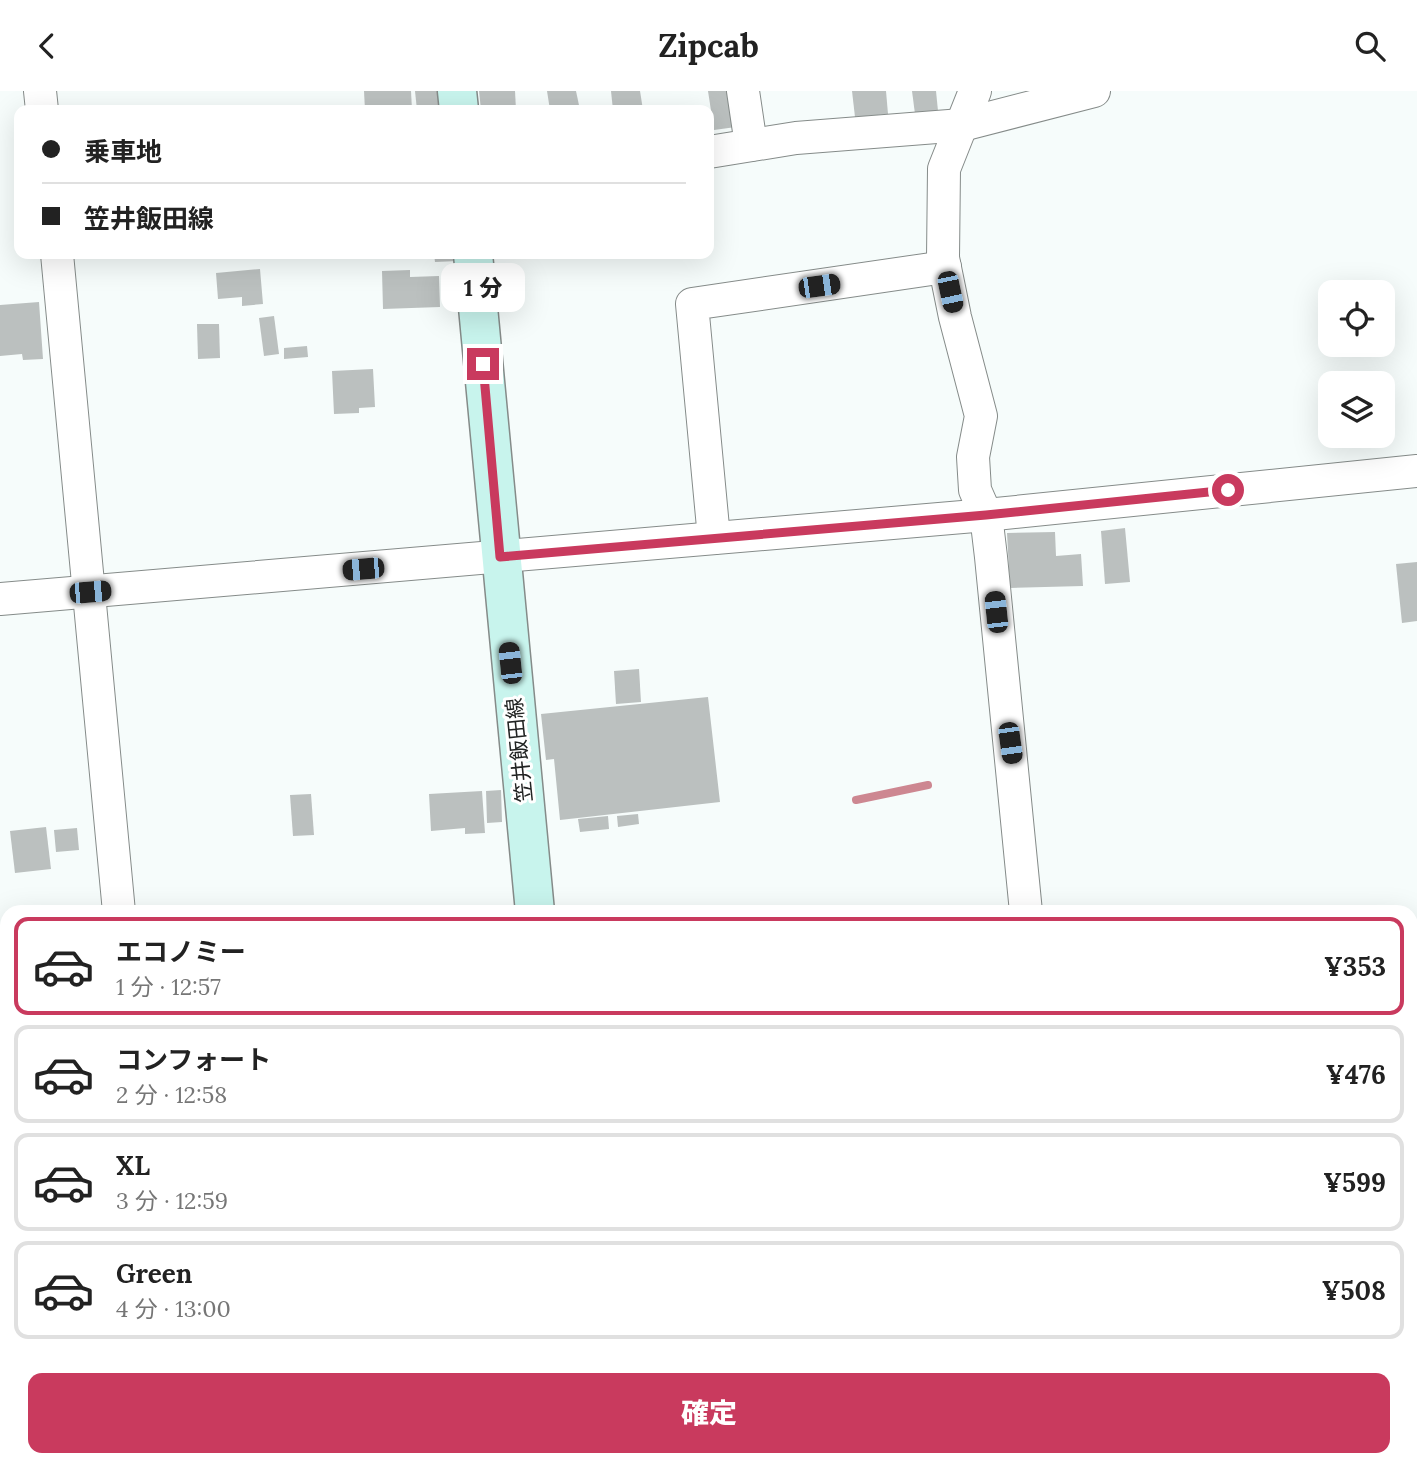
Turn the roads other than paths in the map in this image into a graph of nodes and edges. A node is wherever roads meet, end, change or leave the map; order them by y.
1 (743, 91) edge
2 (975, 91) edge
3 (1094, 91) edge
4 (962, 125) junction
5 (751, 145) junction
6 (714, 151) edge
7 (57, 259) edge
8 (473, 259) edge
9 (945, 267) junction
10 (1417, 471) edge
11 (986, 515) junction
12 (713, 538) junction
13 (500, 557) junction
14 (90, 592) junction
15 (0, 599) edge
16 (532, 882) edge
17 (118, 899) edge
18 (1025, 905) edge

1 - 5 street
2 - 4 street
3 - 4 street
4 - 5 street
4 - 9 street
5 - 6 street
7 - 14 street
8 - 13 main road, 笠井飯田線
9 - 11 street
9 - 12 street
10 - 11 street
11 - 12 street
11 - 18 street
12 - 13 street
13 - 14 street
13 - 16 main road, 笠井飯田線
14 - 15 street
14 - 17 street

